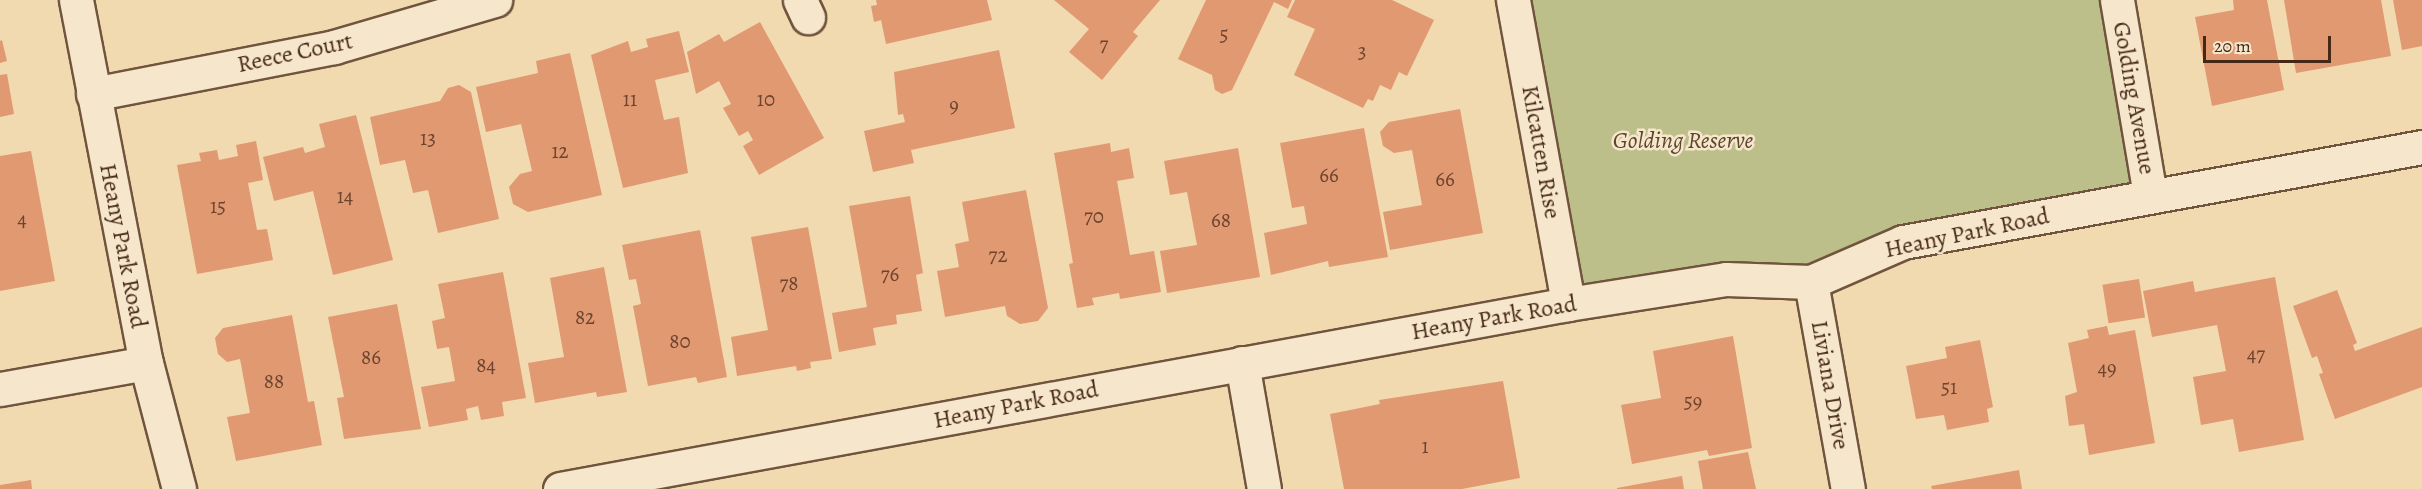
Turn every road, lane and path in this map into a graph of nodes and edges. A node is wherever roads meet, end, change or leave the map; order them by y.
1 (76, 0) edge
2 (495, 0) edge
3 (1513, 0) edge
4 (2117, 0) edge
5 (93, 94) junction
6 (2422, 147) edge
7 (2151, 196) junction
8 (1811, 282) junction
9 (1568, 304) junction
10 (146, 363) junction
11 (1242, 363) junction
12 (0, 389) edge
13 (179, 489) edge
14 (560, 489) edge
15 (1264, 489) edge
16 (1848, 489) edge

1 - 5 street, Heany Park Road
2 - 5 street, Reece Court
3 - 9 street, Kilcatten Rise
4 - 7 street, Golding Avenue
5 - 10 street, Heany Park Road
6 - 7 street, Heany Park Road
7 - 8 street, Heany Park Road
8 - 9 street, Heany Park Road
8 - 16 street, Liviana Drive
9 - 11 street, Heany Park Road
10 - 12 street
10 - 13 street, Heany Park Road
11 - 14 street, Heany Park Road
11 - 15 street

